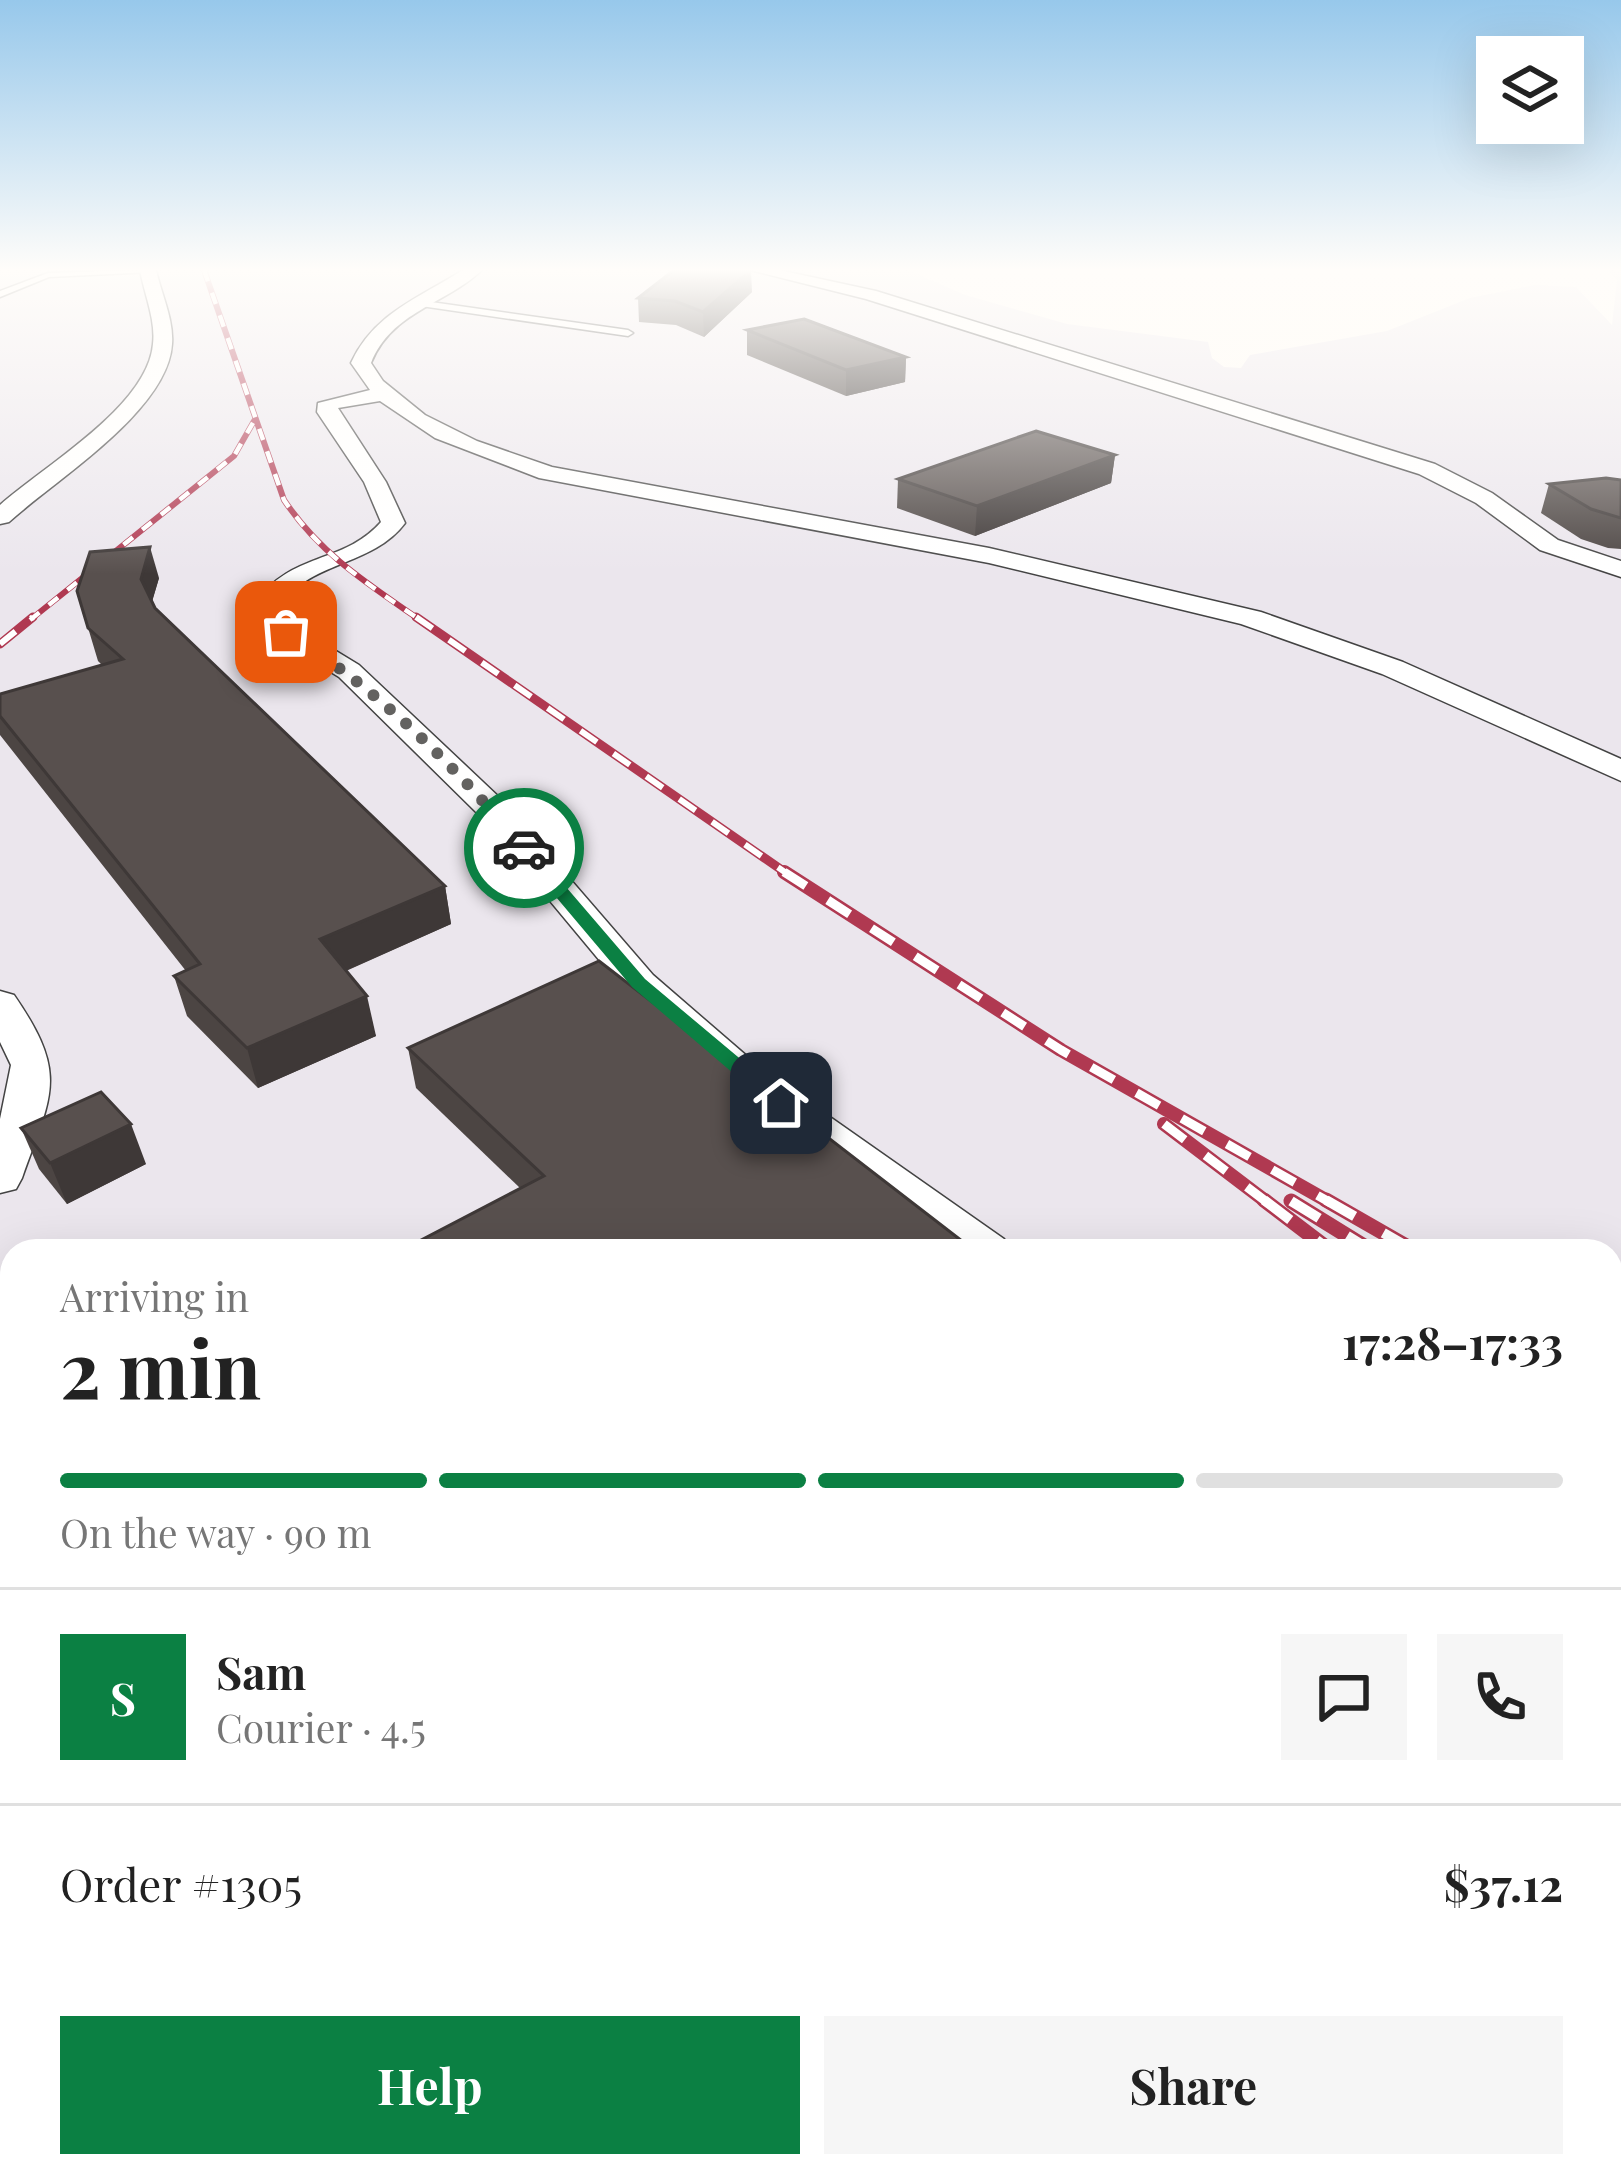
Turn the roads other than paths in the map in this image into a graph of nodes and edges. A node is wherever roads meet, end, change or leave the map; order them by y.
1 (156, 372) edge
2 (365, 372) edge
3 (1115, 372) edge
4 (384, 394) junction
5 (0, 518) edge
6 (1621, 569) edge
7 (1621, 771) edge
8 (0, 1003) edge
9 (0, 1178) edge
10 (970, 1239) edge

1 - 5 street
2 - 4 street
3 - 6 street
4 - 7 street
4 - 10 street
8 - 9 street

